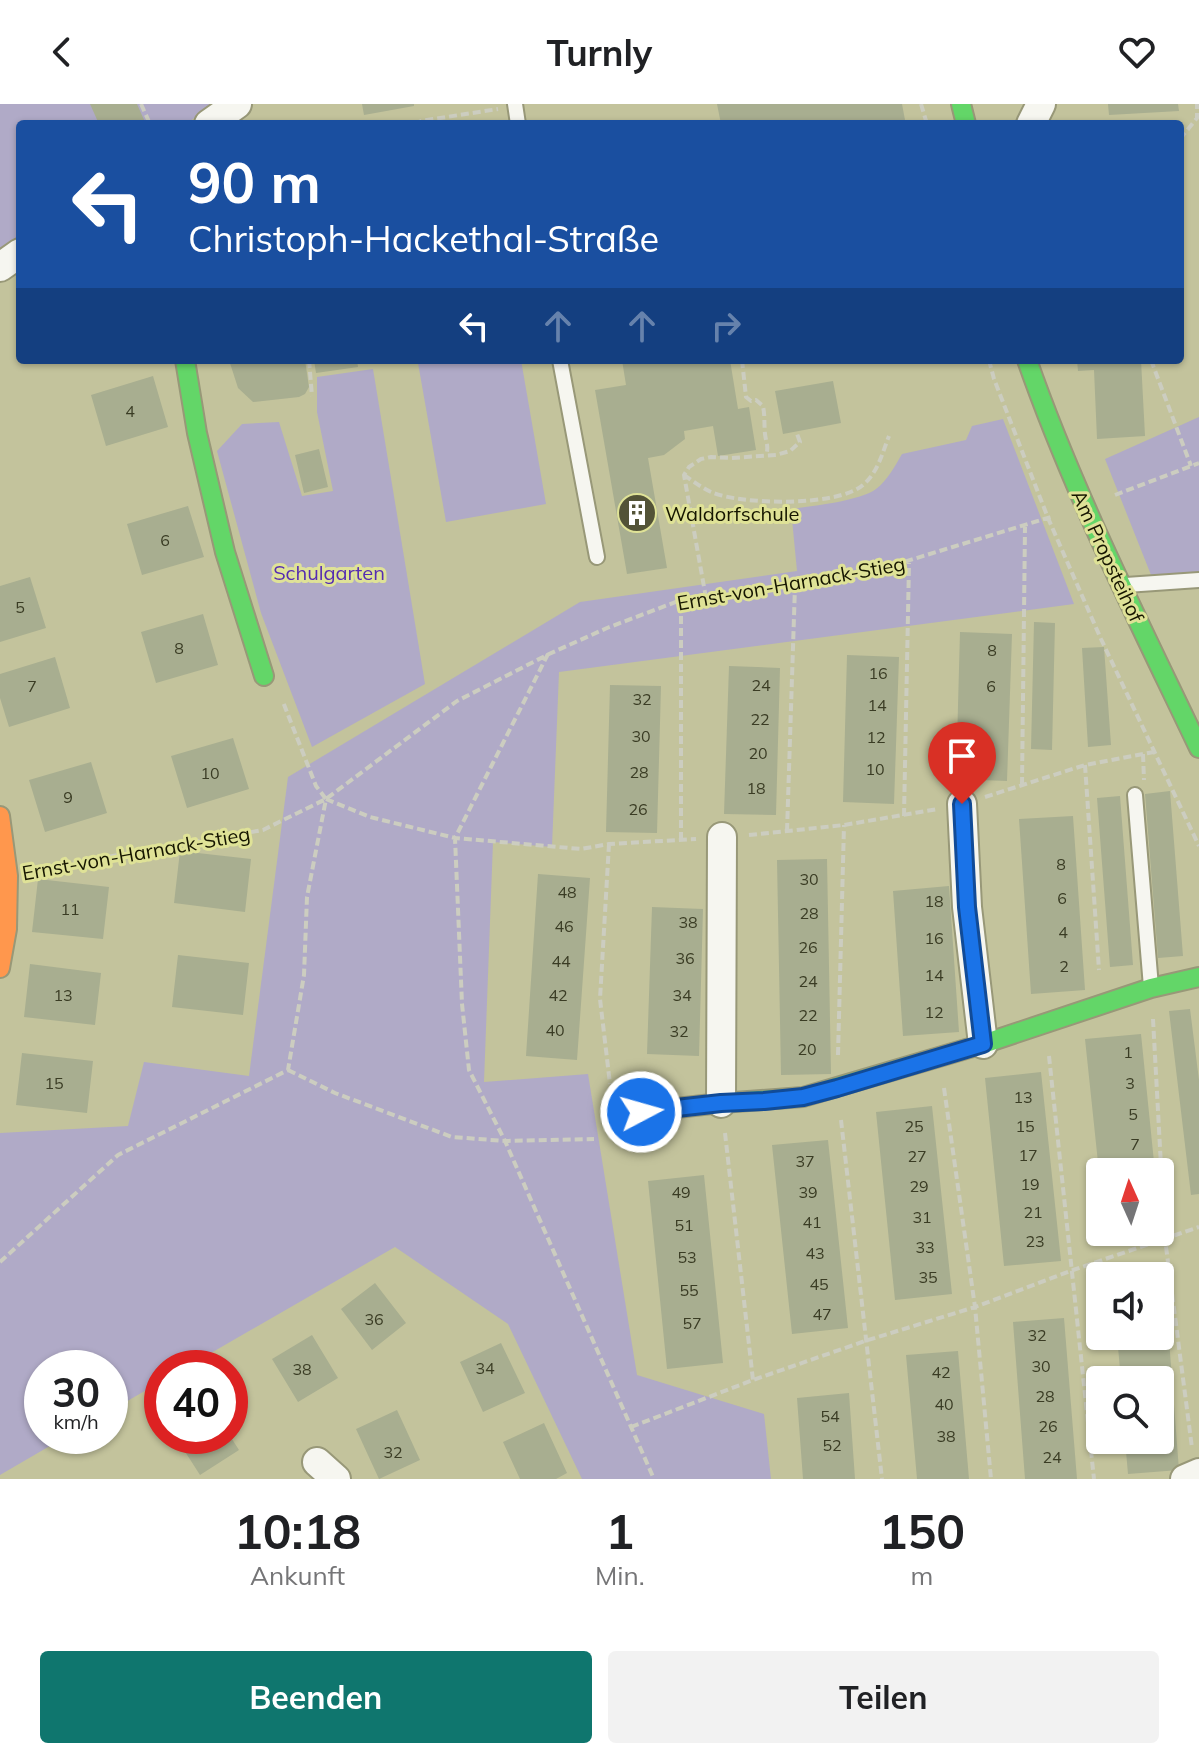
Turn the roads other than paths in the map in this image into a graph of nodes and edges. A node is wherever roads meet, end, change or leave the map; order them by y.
1 (237, 104) edge
2 (215, 120) edge
3 (186, 364) edge
4 (561, 364) edge
5 (1028, 364) edge
6 (597, 557) dead end
7 (1199, 580) edge
8 (1122, 585) junction
9 (264, 676) road end
10 (1199, 748) edge
11 (1135, 795) dead end
12 (962, 804) dead end
13 (0, 816) edge
14 (722, 837) dead end
15 (0, 968) edge
16 (1199, 977) edge
17 (1151, 988) junction
18 (983, 1044) junction
19 (721, 1103) junction
20 (614, 1115) road end

1 - 2 street
3 - 9 street
4 - 6 lane
5 - 8 street, Am Propsteihof
7 - 8 lane
8 - 10 street, Am Propsteihof
11 - 17 lane
12 - 18 street
13 - 15 street
14 - 19 street
16 - 17 street
17 - 18 street
18 - 19 street
19 - 20 street

